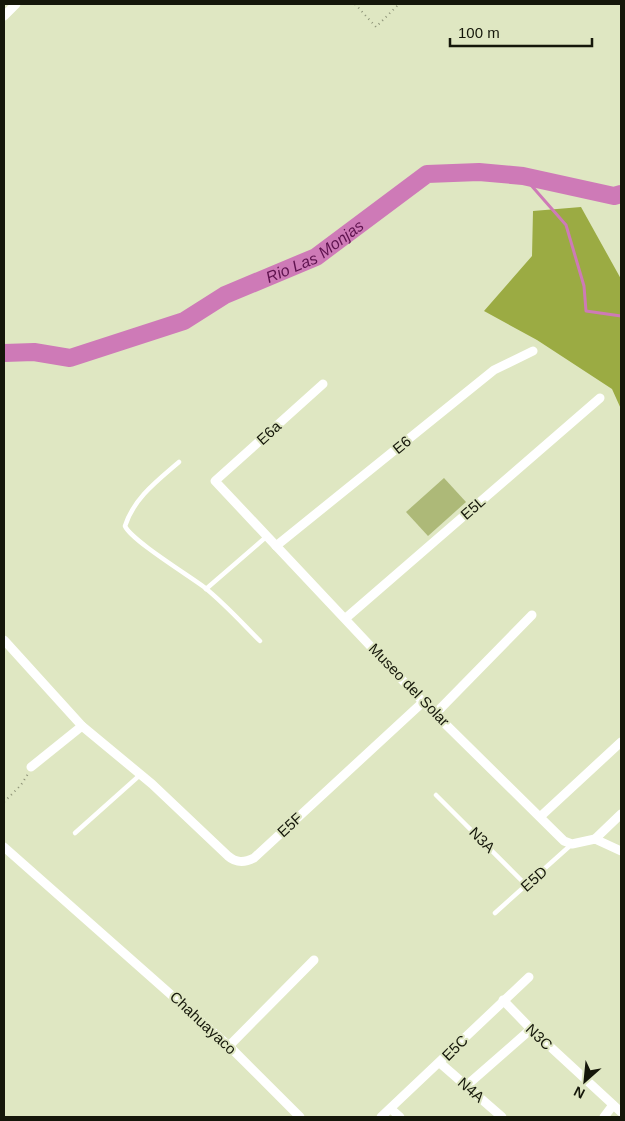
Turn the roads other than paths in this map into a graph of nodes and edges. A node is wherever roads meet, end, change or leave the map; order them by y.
1 (16, 4) edge
2 (4, 16) edge
3 (533, 351) dead end
4 (323, 384) dead end
5 (600, 398) dead end
6 (179, 462) dead end
7 (215, 481) joint
8 (266, 537) junction
9 (276, 546) junction
10 (206, 588) junction
11 (532, 615) dead end
12 (346, 618) junction
13 (4, 640) edge
14 (260, 641) dead end
15 (423, 702) junction
16 (436, 714) junction
17 (82, 726) junction
18 (621, 742) edge
19 (30, 766) road end
20 (140, 775) junction
21 (436, 794) dead end
22 (621, 814) edge
23 (541, 816) junction
24 (75, 833) dead end
25 (594, 839) junction
26 (572, 844) junction
27 (4, 847) edge
28 (621, 851) edge
29 (527, 886) junction
30 (495, 913) dead end
31 (314, 960) dead end
32 (529, 977) dead end
33 (503, 1000) junction
34 (531, 1029) junction
35 (228, 1046) junction
36 (440, 1063) junction
37 (466, 1086) junction
38 (613, 1105) junction
39 (391, 1109) junction
40 (621, 1112) edge
41 (300, 1117) edge
42 (381, 1117) edge
43 (400, 1117) edge
44 (502, 1117) edge
45 (604, 1117) edge

1 - 2 street
3 - 9 street, E6
4 - 7 street, E6a
5 - 12 street, E5L
6 - 10 lane
7 - 8 street, Museo del Solar
8 - 9 street, Museo del Solar
8 - 10 lane
9 - 12 street, Museo del Solar
10 - 14 lane
11 - 16 street
12 - 15 street, Museo del Solar
13 - 17 street, E5F
15 - 16 street, Museo del Solar
15 - 20 street, E5F
16 - 23 street, Museo del Solar
17 - 19 street
17 - 20 street, E5F
18 - 23 street
20 - 24 lane
21 - 29 lane, N3A
22 - 25 street
23 - 26 street, Museo del Solar
25 - 26 street
25 - 28 street
26 - 29 lane, E5D
27 - 35 street, Chahuayaco
29 - 30 lane, E5D
31 - 35 street
32 - 33 street, E5C
33 - 34 street, N3C
33 - 36 street, E5C
34 - 37 street
34 - 38 street, N3C
35 - 41 street, Chahuayaco
36 - 37 street, N4A
36 - 39 street, E5C
37 - 44 street, N4A
38 - 40 street, N3C
38 - 45 street
39 - 42 street, E5C
39 - 43 street

